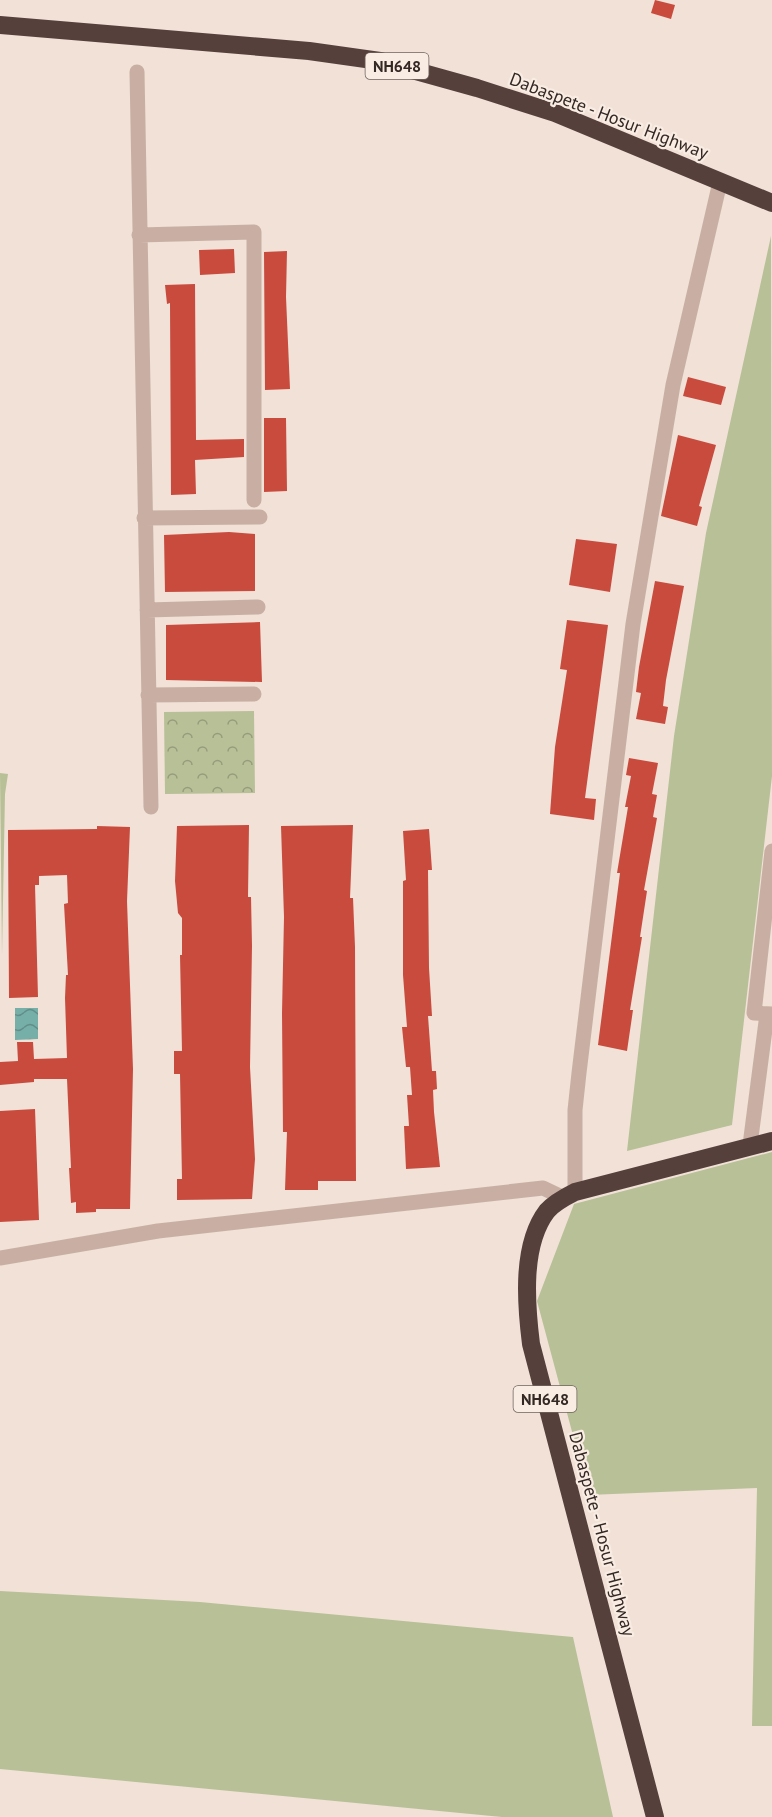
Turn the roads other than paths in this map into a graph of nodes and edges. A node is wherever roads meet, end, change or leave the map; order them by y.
1 (0, 25) edge
2 (137, 72) dead end
3 (720, 182) junction
4 (772, 203) edge
5 (139, 235) junction
6 (254, 501) dead end
7 (261, 517) dead end
8 (144, 518) junction
9 (258, 607) dead end
10 (147, 610) junction
11 (254, 694) dead end
12 (148, 695) junction
13 (151, 807) dead end
14 (772, 851) edge
15 (769, 1014) edge
16 (772, 1141) edge
17 (750, 1145) junction
18 (569, 1195) junction
19 (0, 1258) edge
20 (655, 1817) edge

1 - 3 highway, Dabaspete - Hosur Highway / NH648
2 - 5 street
3 - 4 highway, Dabaspete - Hosur Highway / NH648
3 - 18 street
5 - 6 street
5 - 8 street
7 - 8 street
8 - 10 street
9 - 10 street
10 - 12 street
11 - 12 street
12 - 13 street
14 - 15 street
15 - 17 street
16 - 17 highway, Dabaspete - Hosur Highway / NH648
17 - 18 highway, Dabaspete - Hosur Highway / NH648
18 - 19 street
18 - 20 highway, Dabaspete - Hosur Highway / NH648

